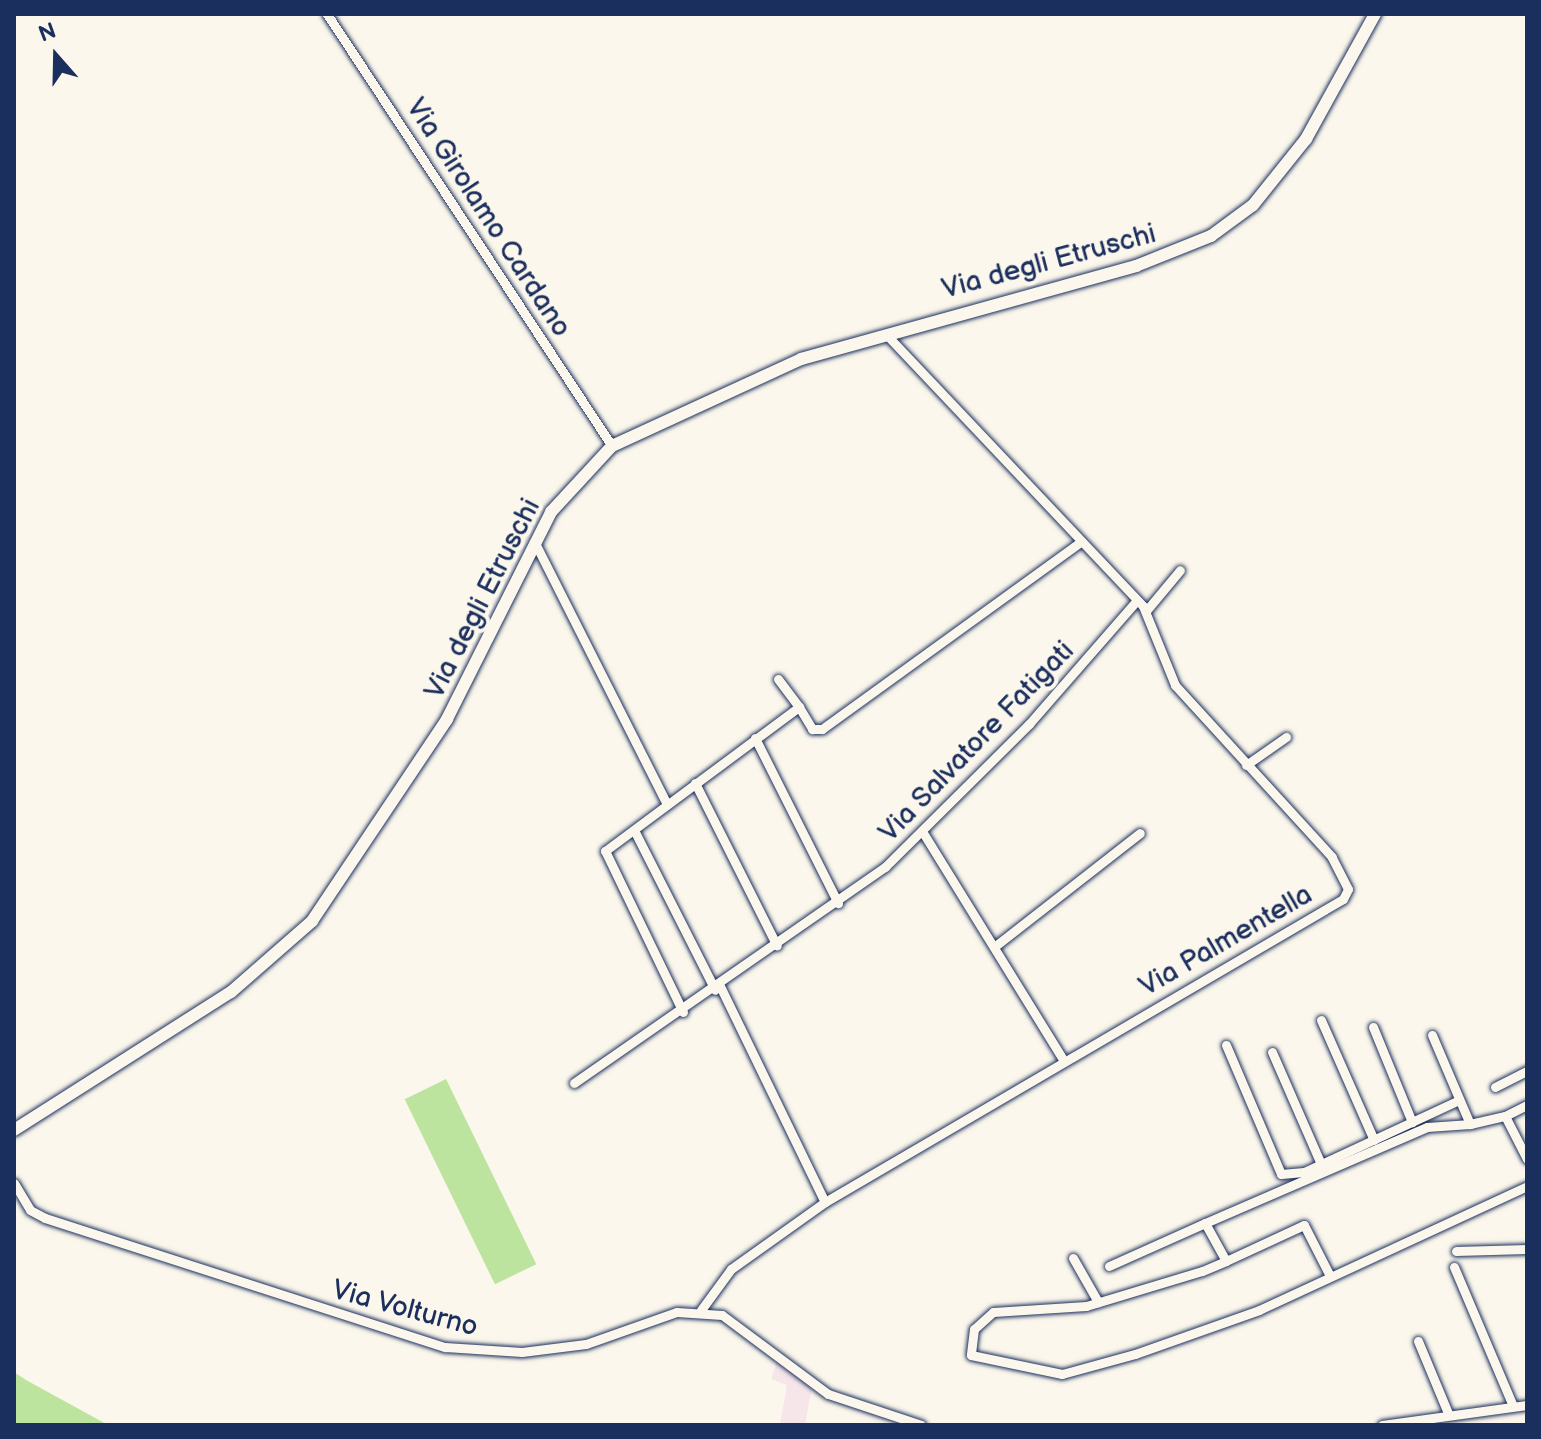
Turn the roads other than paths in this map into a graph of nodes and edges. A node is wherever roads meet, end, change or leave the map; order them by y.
1 (327, 14) edge
2 (1375, 14) edge
3 (886, 334) junction
4 (612, 446) junction
5 (1080, 542) junction
6 (535, 543) junction
7 (1180, 570) dead end
8 (1137, 600) junction
9 (1146, 611) junction
10 (778, 679) dead end
11 (799, 707) junction
12 (1286, 737) dead end
13 (755, 738) junction
14 (1246, 765) junction
15 (695, 783) junction
16 (667, 804) junction
17 (634, 830) junction
18 (922, 831) junction
19 (1140, 833) dead end
20 (838, 903) junction
21 (777, 946) junction
22 (994, 947) junction
23 (718, 988) junction
24 (683, 1012) junction
25 (1321, 1020) dead end
26 (1373, 1027) dead end
27 (1432, 1035) dead end
28 (1226, 1045) dead end
29 (1272, 1052) dead end
30 (1063, 1059) junction
31 (1527, 1071) edge
32 (574, 1083) dead end
33 (1495, 1087) dead end
34 (1459, 1100) junction
35 (1527, 1105) edge
36 (1505, 1116) junction
37 (1412, 1122) junction
38 (1470, 1124) junction
39 (14, 1130) edge
40 (1374, 1140) junction
41 (1527, 1159) edge
42 (1321, 1164) junction
43 (14, 1183) edge
44 (1527, 1186) edge
45 (825, 1202) junction
46 (1205, 1223) junction
47 (1527, 1249) edge
48 (1456, 1251) dead end
49 (1073, 1258) dead end
50 (1226, 1261) junction
51 (1109, 1266) dead end
52 (1454, 1267) dead end
53 (1330, 1276) junction
54 (1098, 1302) junction
55 (701, 1310) junction
56 (1418, 1341) dead end
57 (1527, 1405) edge
58 (1513, 1406) junction
59 (1445, 1417) edge
60 (921, 1425) edge
61 (1382, 1425) edge

1 - 4 street, Via Girolamo Cardano
2 - 3 main road, Via degli Etruschi
3 - 4 main road, Via degli Etruschi
3 - 5 street, Via Palmentella
4 - 6 main road, Via degli Etruschi
5 - 8 street, Via Palmentella
5 - 11 street
6 - 16 street
6 - 39 main road, Via degli Etruschi
7 - 9 street
8 - 9 street, Via Palmentella
8 - 18 street, Via Salvatore Fatigati
9 - 14 street, Via Palmentella
10 - 11 street
11 - 13 street
12 - 14 street
13 - 15 street
13 - 20 street
14 - 30 street, Via Palmentella
15 - 16 street
15 - 21 street
16 - 17 street
17 - 23 street
17 - 24 street
18 - 20 street, Via Salvatore Fatigati
18 - 22 street
19 - 22 street
20 - 21 street, Via Salvatore Fatigati
21 - 23 street, Via Salvatore Fatigati
22 - 30 street
23 - 24 street, Via Salvatore Fatigati
23 - 45 street
24 - 32 street, Via Salvatore Fatigati
25 - 40 street
26 - 37 street
27 - 34 street
28 - 42 street
29 - 42 street
30 - 45 street, Via Palmentella
31 - 33 street
34 - 37 street
34 - 38 street
35 - 36 street
36 - 38 street
36 - 41 street
37 - 40 street
38 - 46 street
40 - 42 street
43 - 55 street, Via Volturno
44 - 53 street
45 - 55 street, Via Palmentella
46 - 50 street
46 - 51 street
47 - 48 street
49 - 54 street
50 - 53 street
50 - 54 street
52 - 58 street
53 - 54 street
55 - 60 street
56 - 59 street
57 - 58 street
58 - 59 street
59 - 61 street

